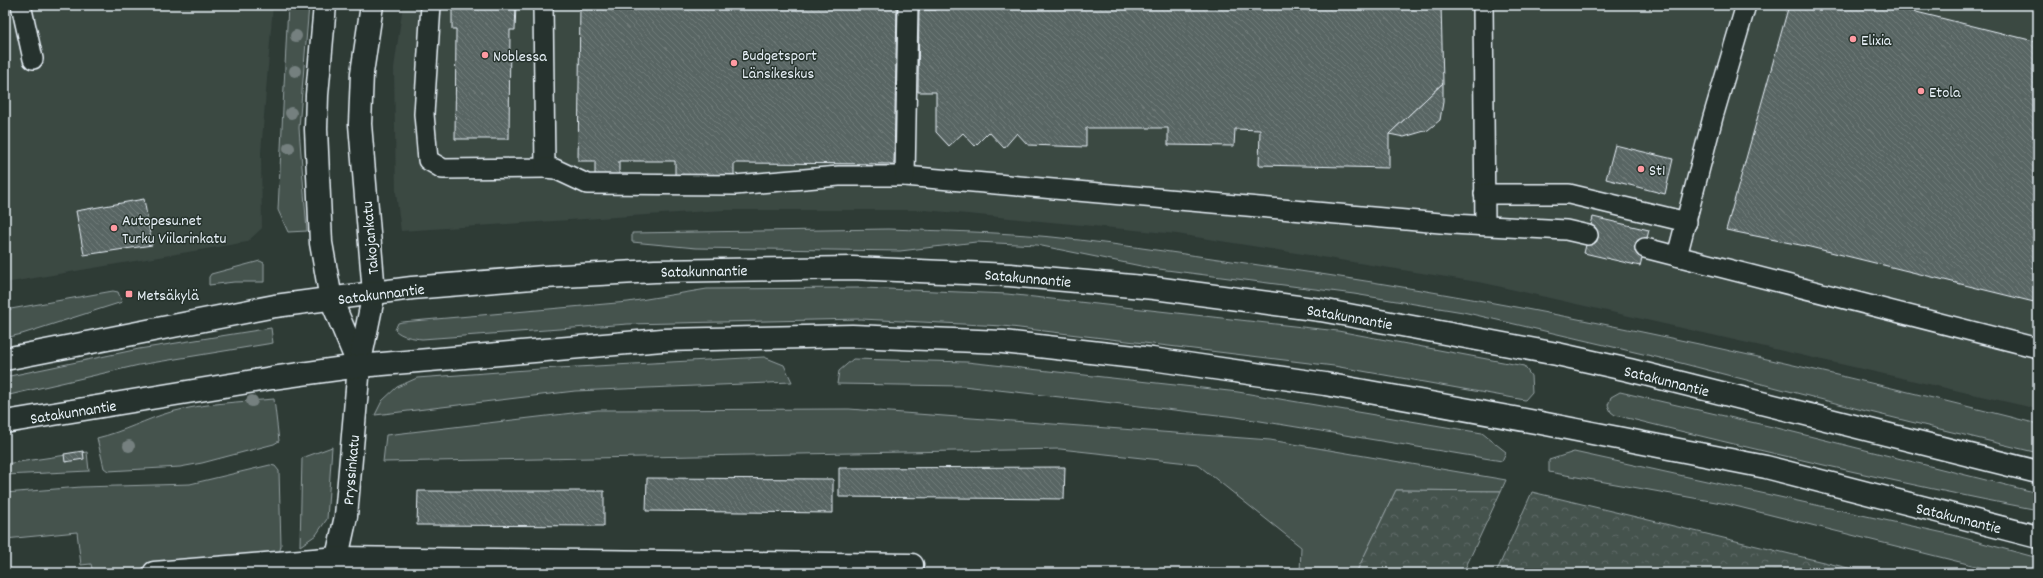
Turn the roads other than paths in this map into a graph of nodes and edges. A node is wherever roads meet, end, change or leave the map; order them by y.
1 (21, 5) edge
2 (325, 5) edge
3 (372, 5) edge
4 (431, 5) edge
5 (543, 5) edge
6 (908, 5) edge
7 (1483, 5) edge
8 (1746, 5) edge
9 (33, 59) dead end
10 (545, 168) junction
11 (905, 176) junction
12 (1484, 194) junction
13 (1687, 222) junction
14 (1485, 224) junction
15 (1588, 235) dead end
16 (1645, 248) dead end
17 (1677, 256) junction
18 (374, 293) junction
19 (330, 299) junction
20 (2038, 348) edge
21 (5, 359) edge
22 (358, 366) junction
23 (5, 422) edge
24 (2038, 472) edge
25 (2038, 537) edge
26 (912, 565) dead end
27 (335, 566) edge
28 (154, 573) edge

1 - 9 lane
2 - 19 main road
3 - 18 main road, Takojankatu
4 - 10 lane
5 - 10 lane
6 - 11 lane
7 - 12 lane
8 - 13 lane
10 - 11 lane
11 - 14 lane
12 - 13 lane
12 - 14 lane
13 - 17 lane
14 - 15 lane
16 - 17 lane
17 - 20 lane
18 - 19 main road, Satakunnantie
18 - 22 main road, Takojankatu
18 - 24 main road, Satakunnantie
19 - 21 main road, Satakunnantie
19 - 22 main road
22 - 23 main road, Satakunnantie
22 - 25 main road, Satakunnantie
22 - 27 main road, Pryssinkatu
26 - 27 main road
27 - 28 main road

